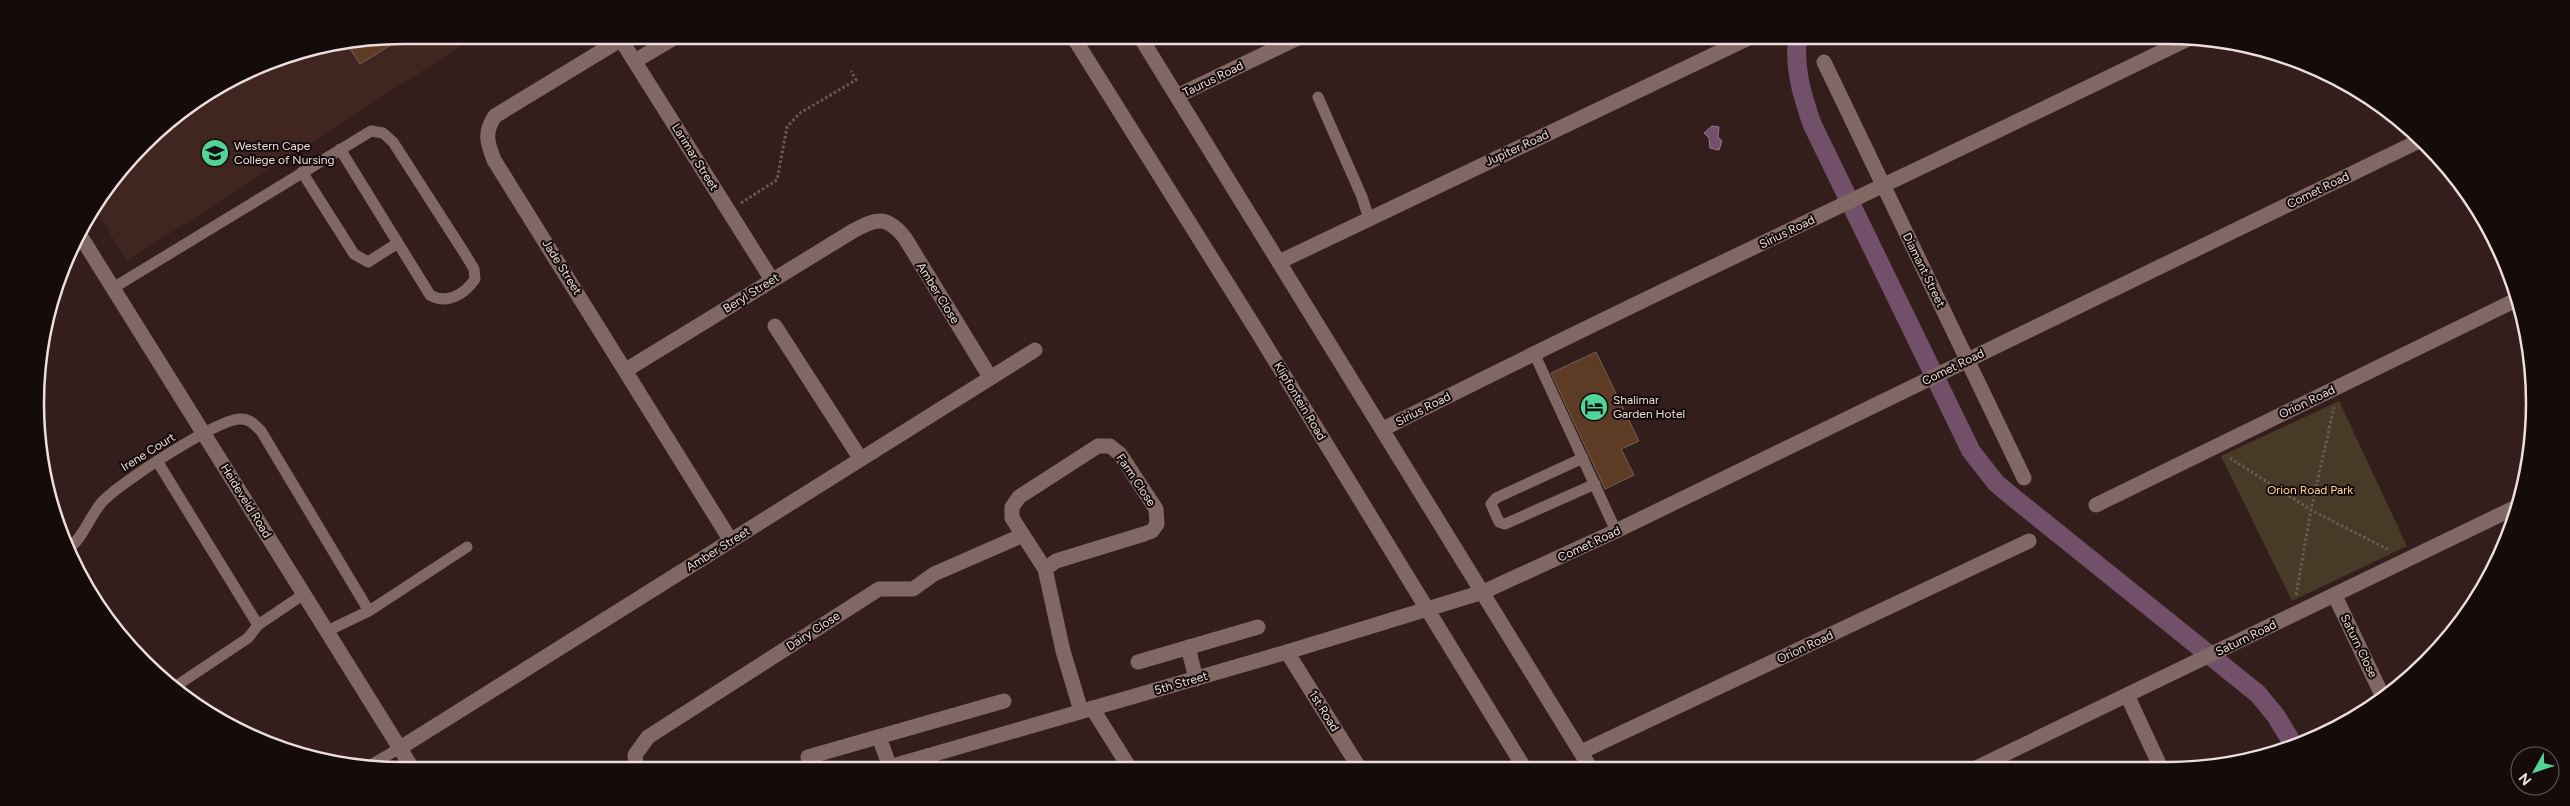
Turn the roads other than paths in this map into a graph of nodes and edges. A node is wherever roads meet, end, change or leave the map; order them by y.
1 (608, 44) edge
2 (624, 44) edge
3 (664, 44) edge
4 (1078, 44) edge
5 (1145, 44) edge
6 (1285, 44) edge
7 (1736, 44) edge
8 (2179, 45) edge
9 (635, 61) junction
10 (1824, 62) dead end
11 (1177, 96) junction
12 (1318, 96) dead end
13 (2415, 143) edge
14 (340, 149) junction
15 (302, 172) junction
16 (1884, 187) junction
17 (1369, 219) junction
18 (877, 220) joint
19 (83, 240) edge
20 (398, 243) junction
21 (1279, 262) junction
22 (772, 280) junction
23 (113, 288) junction
24 (2512, 302) edge
25 (775, 326) dead end
26 (1035, 350) dead end
27 (1534, 353) junction
28 (1967, 360) junction
29 (626, 370) junction
30 (990, 377) junction
31 (1383, 429) junction
32 (204, 434) junction
33 (860, 458) junction
34 (1583, 458) junction
35 (157, 461) junction
36 (2024, 478) dead end
37 (1595, 484) junction
38 (2096, 505) dead end
39 (2510, 510) edge
40 (1616, 532) junction
41 (1023, 535) junction
42 (731, 541) junction
43 (2029, 541) dead end
44 (73, 544) edge
45 (467, 547) dead end
46 (1045, 569) junction
47 (1483, 592) junction
48 (304, 594) junction
49 (2335, 596) junction
50 (1428, 608) junction
51 (369, 611) junction
52 (258, 625) junction
53 (1258, 627) dead end
54 (327, 631) junction
55 (1188, 647) junction
56 (1287, 652) junction
57 (1138, 662) dead end
58 (1196, 679) junction
59 (179, 684) edge
60 (2381, 692) edge
61 (2127, 695) junction
62 (1004, 701) dead end
63 (1087, 709) junction
64 (879, 737) junction
65 (400, 748) junction
66 (1581, 752) junction
67 (808, 756) dead end
68 (378, 761) edge
69 (409, 762) edge
70 (635, 762) edge
71 (884, 762) edge
72 (909, 762) edge
73 (1125, 762) edge
74 (1356, 762) edge
75 (1521, 762) edge
76 (1587, 762) edge
77 (1988, 762) edge
78 (2158, 762) edge

1 - 29 street, Jade Street
2 - 9 street, Larimar Street
3 - 9 street
4 - 50 street, Klipfontein Road
5 - 11 street
6 - 11 street, Taurus Road
7 - 17 street, Jupiter Road
8 - 16 street, Sirius Road
9 - 22 street, Larimar Street
10 - 16 street, Diamant Street
11 - 21 street
12 - 17 lane
13 - 28 street, Comet Road
14 - 15 lane
14 - 20 lane
14 - 20 lane
15 - 20 lane
15 - 23 lane
16 - 27 street, Sirius Road
16 - 28 street, Diamant Street
17 - 21 street, Jupiter Road
18 - 22 street, Beryl Street
18 - 30 street, Amber Close
19 - 23 street, Heideveld Road
21 - 31 street
22 - 29 street, Beryl Street
23 - 32 street, Heideveld Road
24 - 38 street, Orion Road
25 - 33 street
26 - 30 street, Amber Street
27 - 31 street, Sirius Road
27 - 34 lane
28 - 36 street, Diamant Street
28 - 40 street, Comet Road
29 - 42 street, Jade Street
30 - 33 street, Amber Street
31 - 47 street
32 - 35 lane, Irene Court
32 - 48 street, Heideveld Road
32 - 51 lane, Irene Court
33 - 42 street, Amber Street
34 - 37 lane
34 - 37 lane
35 - 44 lane, Irene Court
35 - 52 lane
37 - 40 lane
39 - 49 street, Saturn Road
40 - 47 street, Comet Road
41 - 46 street, Farm Close
41 - 46 street, Farm Close
41 - 70 street, Dairy Close
42 - 65 street, Amber Street
43 - 66 street, Orion Road
45 - 51 lane
46 - 63 street, Farm Close
47 - 50 street, 5th Street
47 - 66 street
48 - 52 lane
48 - 54 street, Heideveld Road
49 - 60 street, Saturn Close
49 - 61 street, Saturn Road
50 - 56 street, 5th Street
50 - 75 street, Klipfontein Road
51 - 54 lane
52 - 59 lane
53 - 55 street
54 - 65 street, Heideveld Road
55 - 57 street
55 - 58 street
56 - 58 street, 5th Street
56 - 74 street, 1st Road
58 - 63 street, 5th Street
61 - 77 street, Saturn Road
61 - 78 street
62 - 64 street
63 - 72 street, 5th Street
63 - 73 street, Farm Close
64 - 67 street
64 - 71 street
65 - 68 lane
65 - 69 street, Heideveld Road
66 - 76 street

